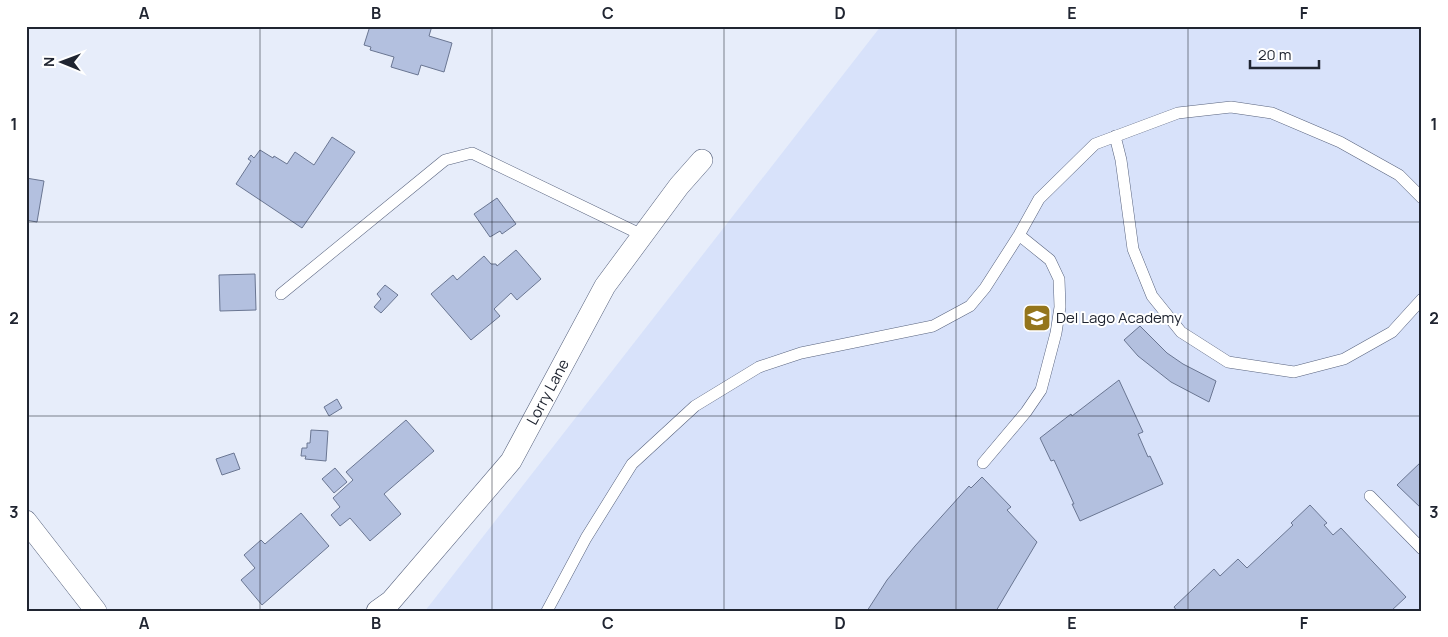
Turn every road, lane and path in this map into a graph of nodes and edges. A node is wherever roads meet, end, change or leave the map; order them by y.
1 (1115, 136) junction
2 (702, 160) dead end
3 (1422, 198) edge
4 (1019, 234) junction
5 (642, 235) junction
6 (281, 294) dead end
7 (1422, 299) edge
8 (983, 463) dead end
9 (1370, 496) dead end
10 (26, 521) edge
11 (1422, 550) edge
12 (96, 611) edge
13 (377, 611) edge
14 (547, 611) edge

1 - 3 lane
1 - 4 lane
1 - 7 lane
2 - 5 street, Lorry Lane
4 - 8 lane
4 - 14 lane
5 - 6 lane
5 - 13 street, Lorry Lane
9 - 11 lane
10 - 12 street

